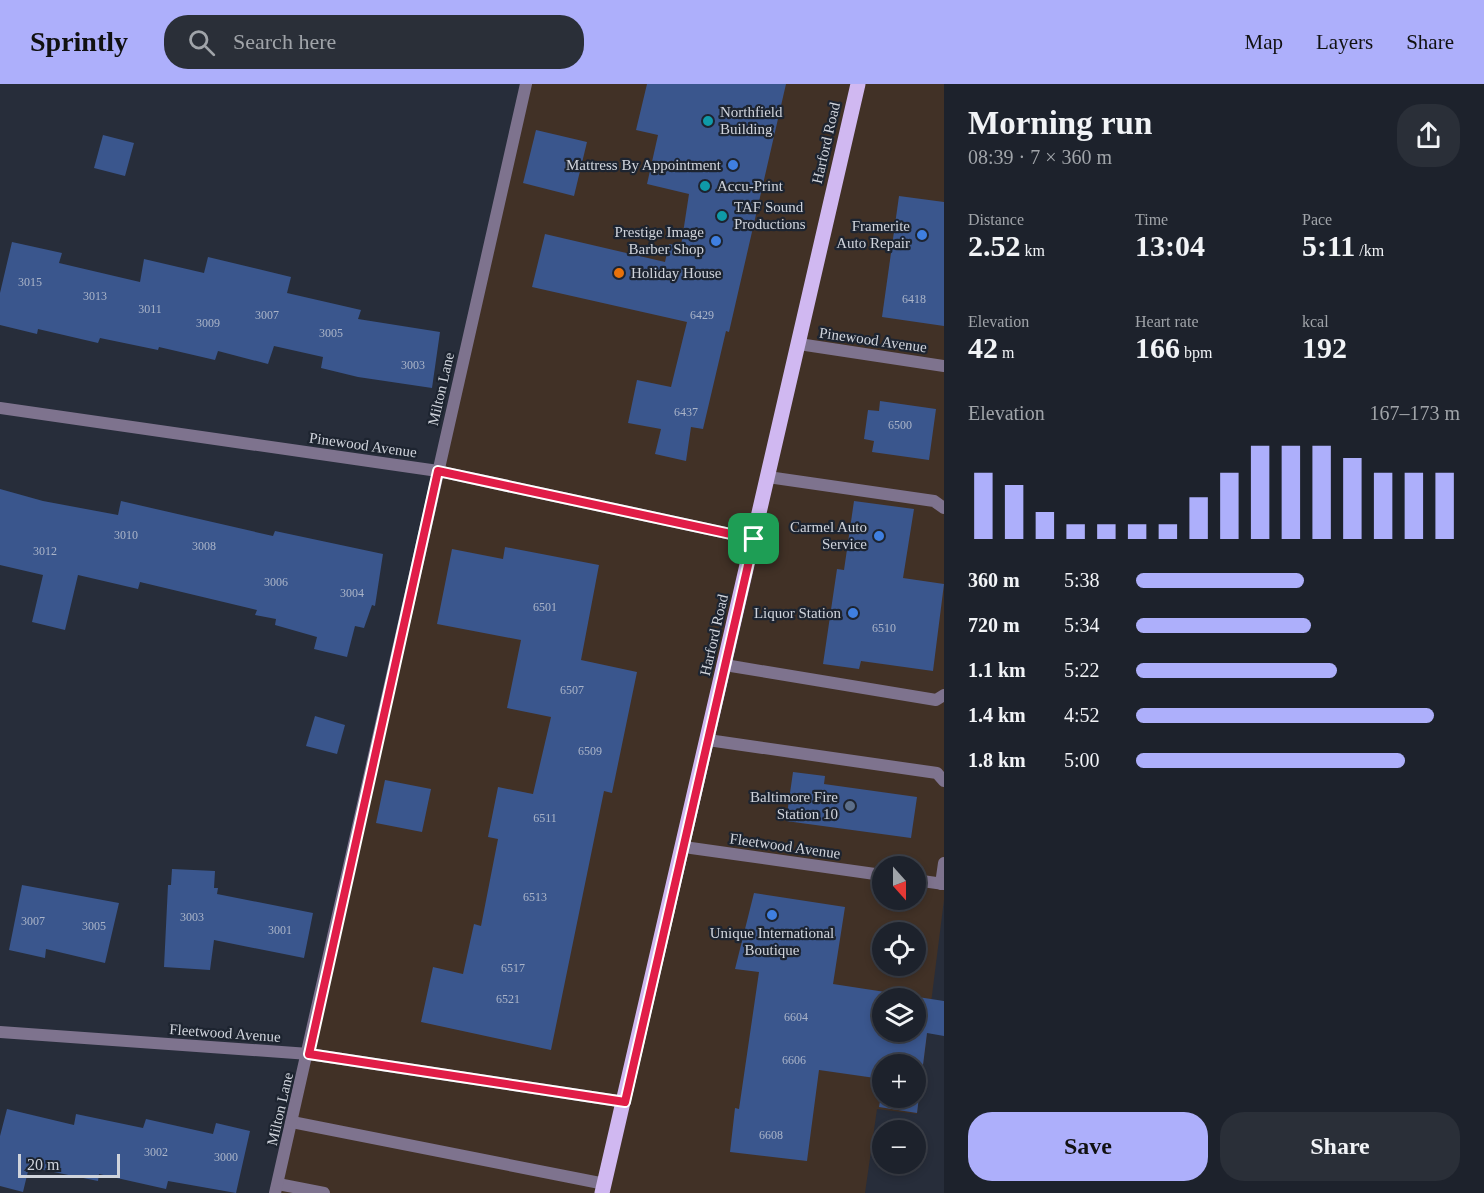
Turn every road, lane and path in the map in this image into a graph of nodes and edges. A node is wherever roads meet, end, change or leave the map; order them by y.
1 (526, 84) edge
2 (858, 84) edge
3 (799, 344) junction
4 (944, 366) edge
5 (0, 408) edge
6 (438, 471) junction
7 (768, 477) junction
8 (944, 508) edge
9 (754, 539) junction
10 (725, 665) junction
11 (944, 695) edge
12 (708, 740) junction
13 (944, 781) edge
14 (684, 847) junction
15 (944, 863) edge
16 (872, 874) edge
17 (926, 882) edge
18 (943, 884) edge
19 (0, 1032) edge
20 (309, 1054) junction
21 (625, 1102) junction
22 (292, 1122) junction
23 (277, 1188) edge
24 (604, 1189) edge
25 (324, 1193) edge

1 - 6 street, Milton Lane
2 - 3 main road, Harford Road
3 - 4 street, Pinewood Avenue
3 - 7 main road, Harford Road
5 - 6 street, Pinewood Avenue
6 - 9 street, Pinewood Avenue
6 - 20 street, Milton Lane
7 - 8 street
7 - 9 main road, Harford Road
9 - 10 main road, Harford Road
10 - 11 street
10 - 12 main road, Harford Road
12 - 13 street
12 - 14 main road, Harford Road
14 - 16 street, Fleetwood Avenue
14 - 21 main road, Harford Road
15 - 18 street
17 - 18 street
19 - 20 street, Fleetwood Avenue
20 - 21 street, Fleetwood Avenue
20 - 22 street, Milton Lane
21 - 24 main road, Harford Road
22 - 23 street, Milton Lane
22 - 24 street
23 - 25 street

